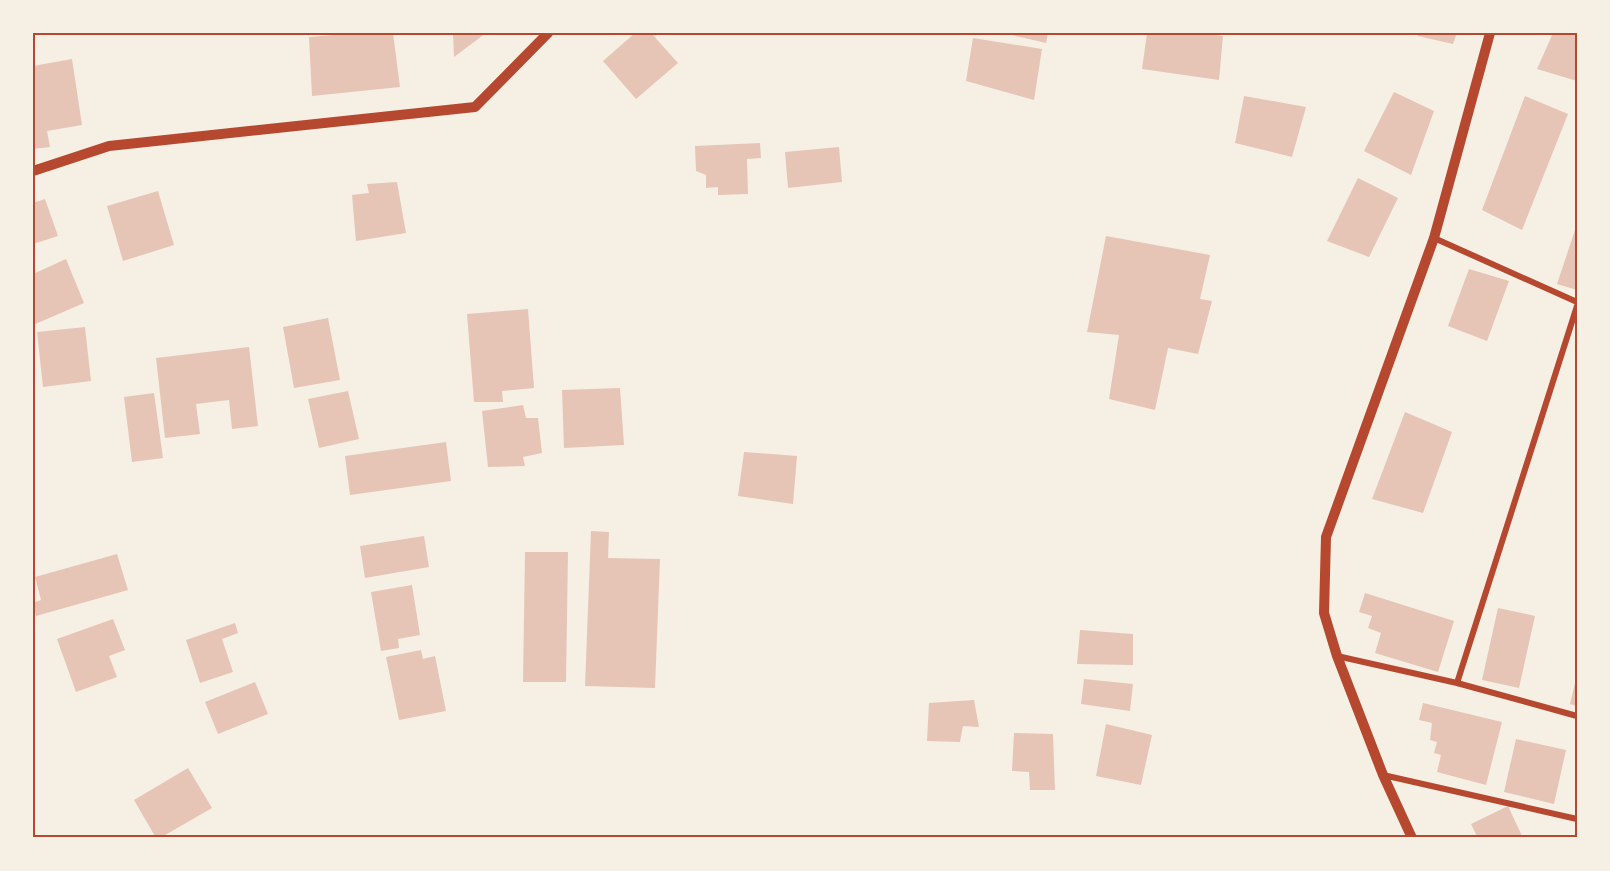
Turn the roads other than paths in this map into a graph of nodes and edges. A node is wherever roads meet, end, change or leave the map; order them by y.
1 (548, 33) edge
2 (1490, 33) edge
3 (33, 171) edge
4 (1434, 238) junction
5 (1577, 304) edge
6 (1338, 656) junction
7 (1457, 683) junction
8 (1577, 716) edge
9 (1383, 775) junction
10 (1577, 819) edge
11 (1412, 838) edge

1 - 3 street
2 - 4 street
4 - 5 street
4 - 6 street
5 - 7 street
6 - 7 street
6 - 9 street
7 - 8 street
9 - 10 street
9 - 11 street

